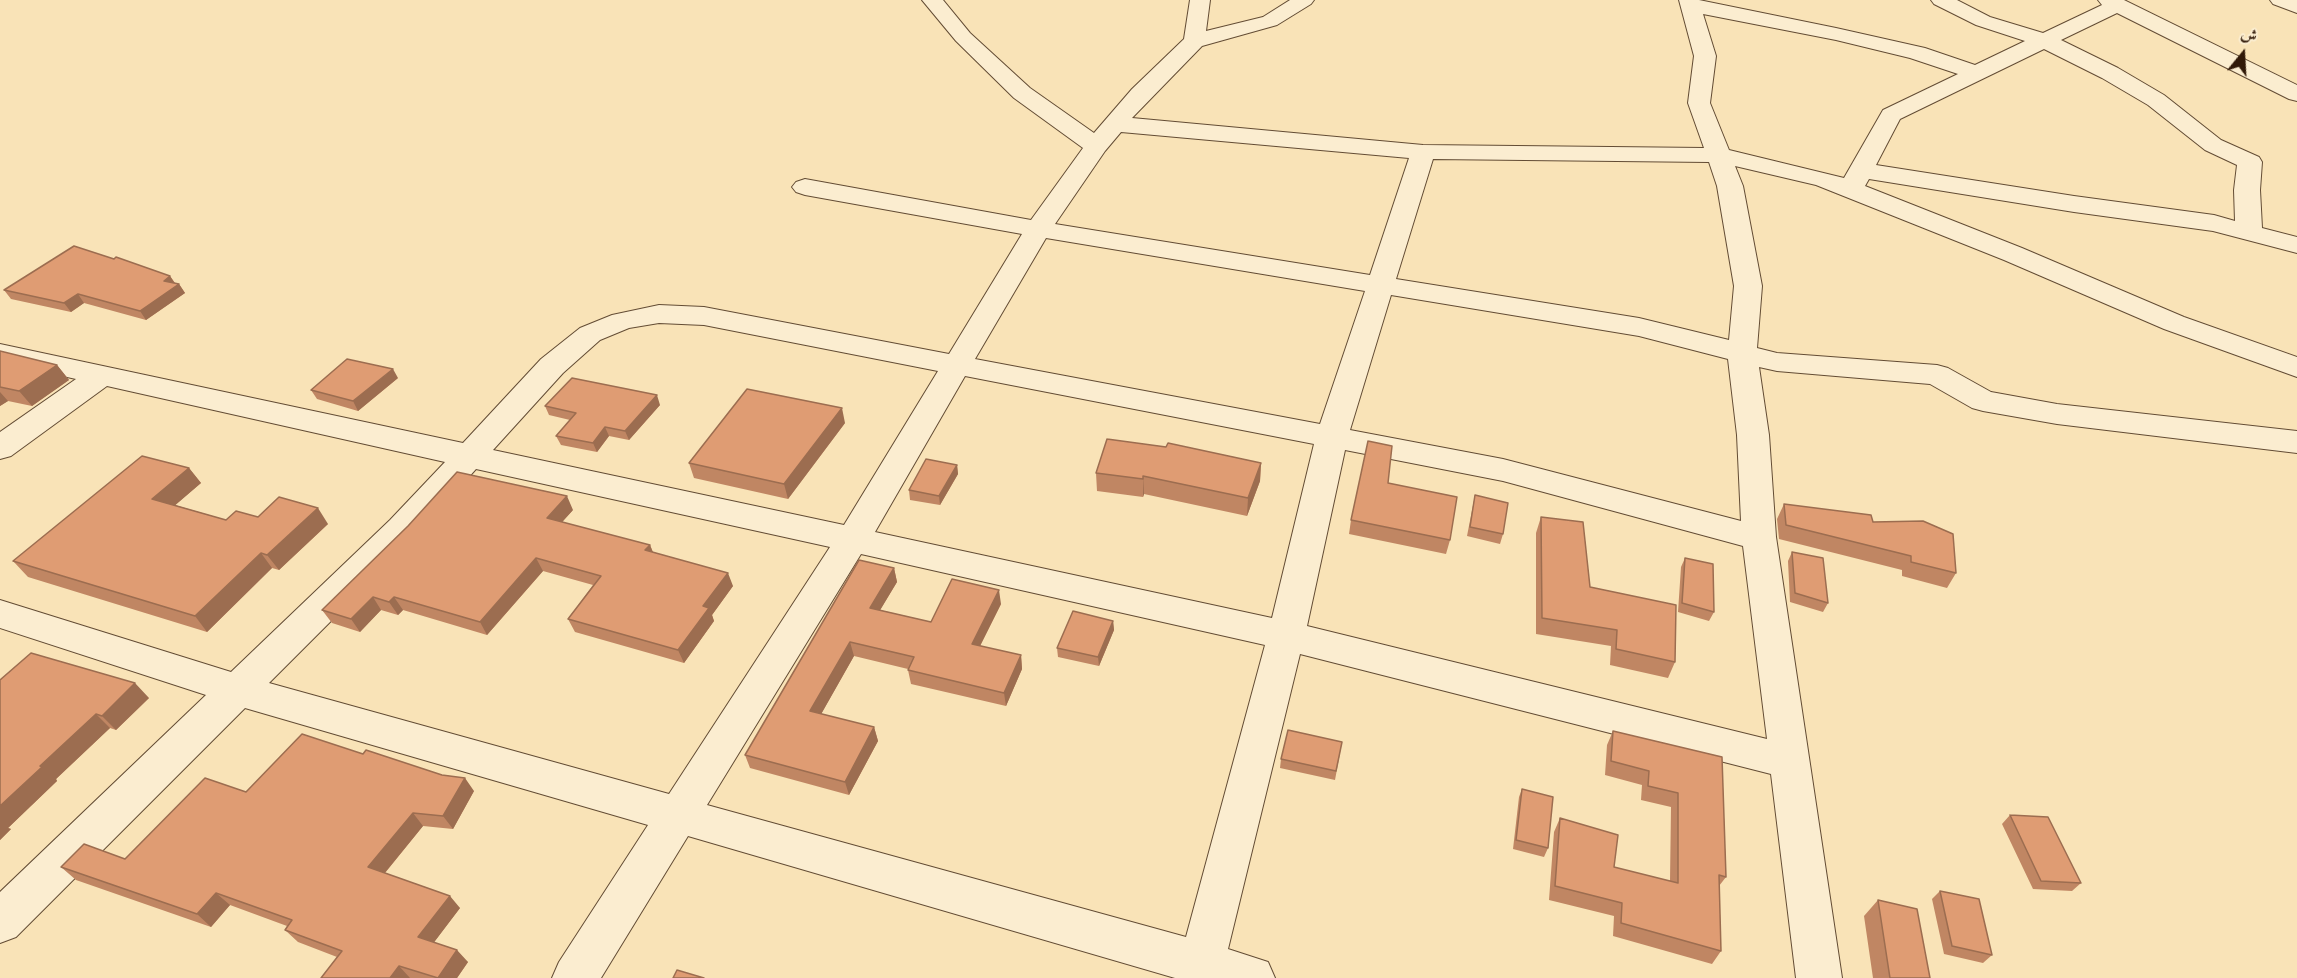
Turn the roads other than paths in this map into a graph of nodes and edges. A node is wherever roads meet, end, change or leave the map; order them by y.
1 (932, 0) edge
2 (1200, 0) edge
3 (1304, 0) edge
4 (1941, 0) edge
5 (2280, 0) edge
6 (2112, 2) edge
7 (1690, 3) edge
8 (2297, 7) edge
9 (2043, 40) junction
10 (1194, 41) junction
11 (1976, 73) junction
12 (2297, 94) edge
13 (1106, 135) junction
14 (1423, 152) junction
15 (1718, 155) junction
16 (1855, 180) junction
17 (805, 187) dead end
18 (1038, 229) junction
19 (2248, 232) junction
20 (2297, 245) edge
21 (1382, 284) junction
22 (0, 353) edge
23 (1742, 353) junction
24 (957, 364) junction
25 (2297, 367) edge
26 (104, 374) junction
27 (1332, 437) junction
28 (2297, 442) edge
29 (0, 448) edge
30 (470, 454) junction
31 (1759, 537) junction
32 (853, 539) junction
33 (0, 614) edge
34 (1286, 636) junction
35 (238, 690) junction
36 (1788, 761) junction
37 (678, 816) junction
38 (0, 922) edge
39 (1200, 971) edge
40 (575, 978) edge
41 (1252, 978) edge
42 (1819, 978) edge

1 - 13 street
2 - 10 street
3 - 10 street
4 - 9 street
5 - 8 street
6 - 9 street
6 - 12 street
7 - 11 street
7 - 15 street
9 - 11 street
9 - 19 street
10 - 13 street
11 - 16 street
13 - 14 street
13 - 18 street
14 - 15 street
14 - 21 street
15 - 16 street
15 - 23 street
16 - 19 street
16 - 25 street
17 - 18 street
18 - 21 street
18 - 24 street
19 - 20 street
21 - 23 street
21 - 27 street
22 - 26 street
23 - 28 street
23 - 31 street
24 - 27 street
24 - 30 street
24 - 32 street
26 - 29 street
26 - 30 street
27 - 31 street
27 - 34 street
30 - 32 street
30 - 35 street
31 - 36 street
32 - 34 street
32 - 37 street
33 - 35 street
34 - 36 street
34 - 39 street
35 - 37 street
35 - 38 street
36 - 42 street
37 - 39 street
37 - 40 street
39 - 41 street

